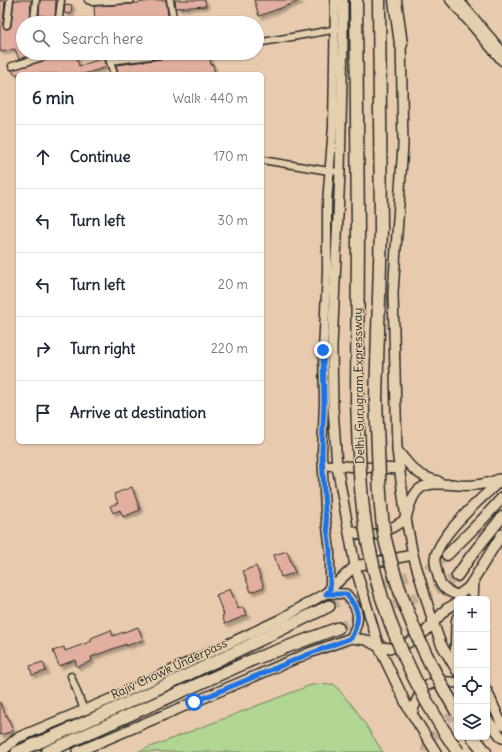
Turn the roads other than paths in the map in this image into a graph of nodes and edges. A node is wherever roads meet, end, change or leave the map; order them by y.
1 (10, 0) edge
2 (36, 0) edge
3 (61, 0) edge
4 (88, 0) edge
5 (111, 0) edge
6 (131, 0) edge
7 (170, 0) edge
8 (335, 0) edge
9 (343, 0) edge
10 (356, 0) edge
11 (379, 0) edge
12 (394, 0) edge
13 (401, 0) edge
14 (450, 0) edge
15 (460, 0) edge
16 (34, 16) edge
17 (59, 16) edge
18 (173, 16) edge
19 (7, 25) dead end
20 (339, 29) junction
21 (264, 42) edge
22 (401, 44) junction
23 (502, 51) edge
24 (32, 60) edge
25 (118, 60) edge
26 (110, 61) joint
27 (502, 61) edge
28 (12, 66) dead end
29 (113, 72) edge
30 (264, 160) edge
31 (329, 171) junction
32 (340, 172) junction
33 (398, 450) junction
34 (323, 465) junction
35 (337, 466) junction
36 (400, 469) junction
37 (502, 478) edge
38 (457, 485) junction
39 (502, 498) edge
40 (502, 517) edge
41 (406, 519) junction
42 (349, 529) junction
43 (502, 534) edge
44 (413, 555) junction
45 (447, 556) tunnel mouth
46 (355, 566) junction
47 (457, 576) tunnel mouth
48 (472, 582) junction
49 (328, 591) junction
50 (464, 596) edge
51 (473, 596) edge
52 (454, 605) edge
53 (329, 606) tunnel mouth
54 (433, 622) junction
55 (338, 628) tunnel mouth
56 (456, 632) edge
57 (351, 638) junction
58 (379, 647) junction
59 (455, 668) edge
60 (456, 668) edge
61 (70, 676) dead end
62 (454, 683) edge
63 (490, 698) edge
64 (454, 707) edge
65 (84, 710) junction
66 (412, 713) junction
67 (490, 723) edge
68 (502, 725) edge
69 (502, 738) edge
70 (1, 752) edge
71 (17, 752) edge
72 (48, 752) edge
73 (77, 752) edge
74 (436, 752) edge
75 (458, 752) edge

1 - 19 street
2 - 16 street
3 - 17 street
4 - 5 street
5 - 6 street
7 - 18 street
8 - 20 street
9 - 20 main road
10 - 75 highway, Delhi-Gurugram Expressway, bridge
11 - 64 highway, Delhi-Gurugram Expressway, bridge
12 - 22 highway
13 - 22 main road
14 - 27 street
15 - 23 street
20 - 21 street
20 - 31 street
20 - 32 main road
22 - 33 main road
24 - 28 street
25 - 26 street
26 - 29 street
30 - 31 street
31 - 32 street
31 - 34 street
32 - 35 main road
33 - 36 main road
33 - 38 main road
34 - 35 main road
34 - 49 street
35 - 36 main road
35 - 42 main road
36 - 41 main road
37 - 38 main road
37 - 48 main road
38 - 41 main road
39 - 45 main road
40 - 47 main road
41 - 42 main road
41 - 44 main road
42 - 46 main road
43 - 48 main road
44 - 46 main road
44 - 54 main road
46 - 49 main road
46 - 58 main road
48 - 50 main road
48 - 51 main road
49 - 57 main road
49 - 65 main road
52 - 54 main road
53 - 71 highway, Rajiv Chowk Underpass
54 - 58 main road
54 - 59 main road
55 - 72 highway
56 - 60 main road
57 - 58 main road
57 - 73 main road
58 - 66 main road
61 - 65 street
62 - 66 main road
63 - 68 main road
65 - 70 main road
66 - 74 main road
67 - 69 main road

